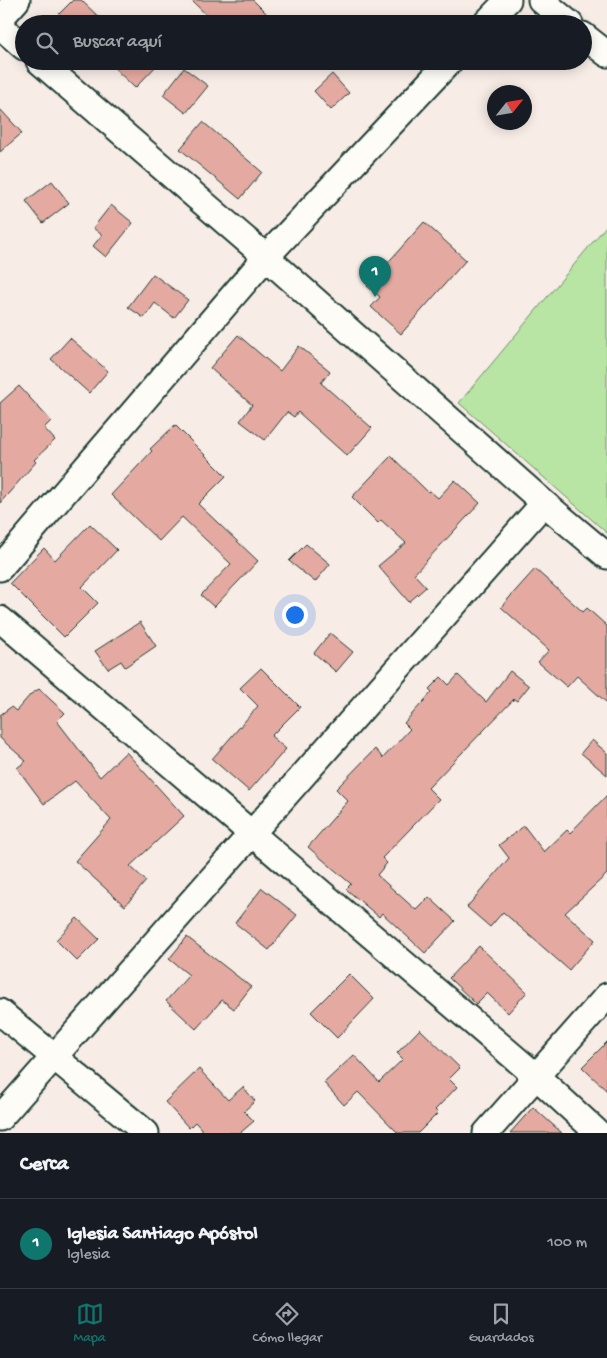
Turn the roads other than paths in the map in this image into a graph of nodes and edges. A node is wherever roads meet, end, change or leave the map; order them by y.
1 (17, 0) edge
2 (508, 0) edge
3 (541, 0) edge
4 (494, 15) edge
5 (559, 15) edge
6 (0, 19) edge
7 (0, 26) edge
8 (15, 39) edge
9 (592, 42) edge
10 (607, 54) edge
11 (50, 70) edge
12 (442, 70) edge
13 (266, 257) junction
14 (544, 503) junction
15 (607, 556) edge
16 (0, 568) edge
17 (0, 618) edge
18 (252, 834) junction
19 (607, 996) edge
20 (0, 1012) edge
21 (55, 1057) junction
22 (536, 1076) junction
23 (0, 1118) edge
24 (146, 1133) edge
25 (486, 1133) edge
26 (598, 1133) edge

1 - 6 street
2 - 4 street
3 - 5 street
7 - 8 street
9 - 10 street
11 - 13 street
12 - 13 street
13 - 14 street
13 - 16 street
14 - 15 street
14 - 18 street
17 - 18 street
18 - 21 street
18 - 22 street
19 - 22 street
20 - 21 street
21 - 23 street
21 - 24 street
22 - 25 street
22 - 26 street

